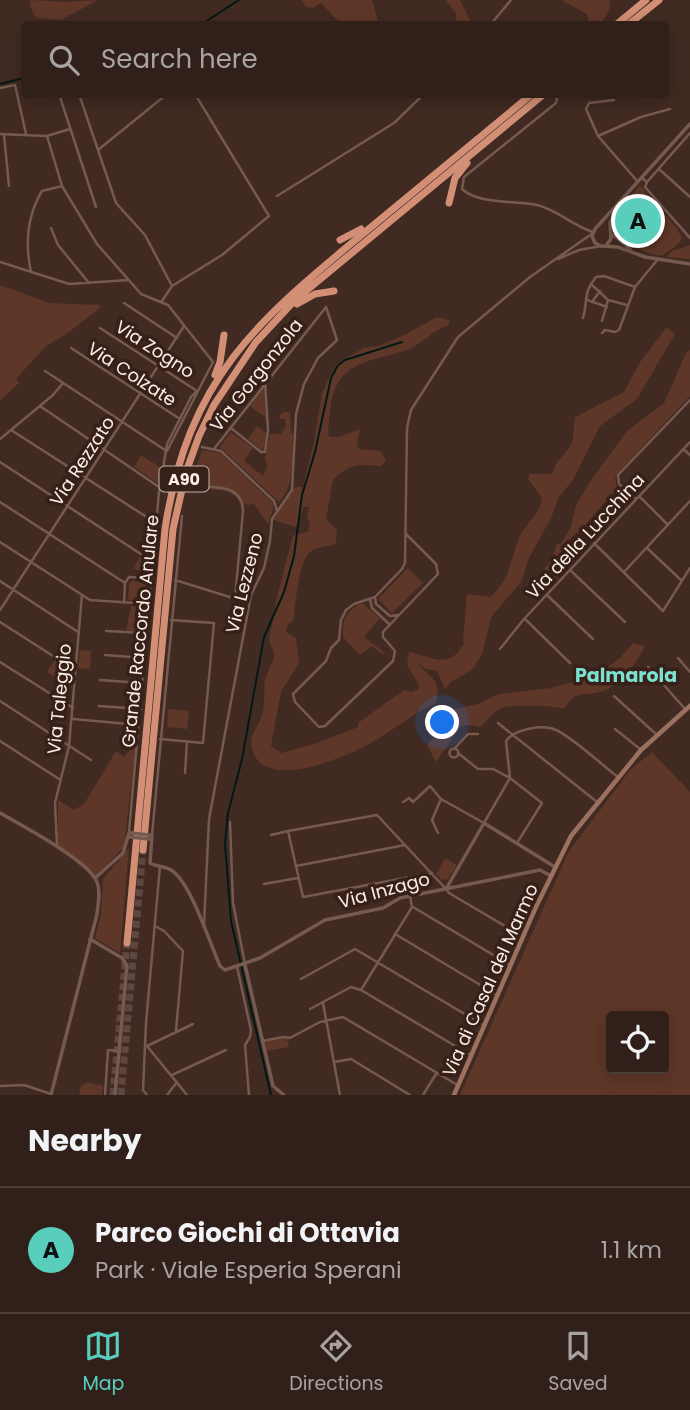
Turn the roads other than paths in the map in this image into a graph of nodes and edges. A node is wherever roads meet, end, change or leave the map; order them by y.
1 (511, 0) edge
2 (646, 0) edge
3 (659, 0) edge
4 (494, 21) edge
5 (621, 21) edge
6 (633, 21) edge
7 (0, 88) edge
8 (60, 98) edge
9 (80, 98) edge
10 (162, 98) edge
11 (197, 98) edge
12 (420, 98) edge
13 (527, 98) edge
14 (539, 98) edge
15 (555, 98) edge
16 (614, 100) dead end
17 (670, 108) dead end
18 (690, 124) edge
19 (70, 129) junction
20 (499, 132) junction
21 (690, 133) edge
22 (2, 134) edge
23 (26, 136) junction
24 (47, 136) junction
25 (598, 136) junction
26 (676, 140) junction
27 (684, 140) junction
28 (99, 150) junction
29 (659, 169) junction
30 (640, 180) junction
31 (646, 182) junction
32 (9, 186) dead end
33 (62, 186) junction
34 (277, 196) dead end
35 (690, 197) edge
36 (449, 203) dead end
37 (96, 208) dead end
38 (616, 208) junction
39 (388, 213) junction
40 (51, 228) dead end
41 (594, 231) junction
42 (611, 232) junction
43 (690, 238) edge
44 (340, 240) dead end
45 (603, 246) junction
46 (635, 253) junction
47 (658, 260) junction
48 (554, 261) junction
49 (0, 262) edge
50 (690, 264) edge
51 (31, 272) junction
52 (130, 281) junction
53 (89, 283) junction
54 (591, 284) junction
55 (172, 286) junction
56 (635, 288) junction
57 (600, 290) junction
58 (334, 291) dead end
59 (584, 298) junction
60 (608, 300) junction
61 (162, 301) junction
62 (592, 302) junction
63 (124, 303) dead end
64 (627, 305) junction
65 (326, 307) joint
66 (607, 307) junction
67 (279, 316) junction
68 (583, 317) dead end
69 (603, 321) dead end
70 (184, 326) junction
71 (100, 328) dead end
72 (602, 333) dead end
73 (224, 335) dead end
74 (177, 338) junction
75 (71, 348) dead end
76 (159, 366) junction
77 (45, 371) dead end
78 (265, 382) junction
79 (63, 383) junction
80 (197, 391) junction
81 (141, 394) junction
82 (690, 400) edge
83 (40, 407) junction
84 (198, 414) junction
85 (180, 419) junction
86 (122, 422) junction
87 (231, 428) junction
88 (11, 429) junction
89 (175, 437) junction
90 (0, 439) edge
91 (180, 439) dead end
92 (690, 442) edge
93 (202, 447) dead end
94 (214, 449) junction
95 (683, 449) junction
96 (104, 450) junction
97 (167, 451) junction
98 (690, 456) edge
99 (0, 462) edge
100 (86, 478) junction
101 (192, 486) dead end
102 (160, 487) junction
103 (637, 498) junction
104 (690, 501) edge
105 (0, 502) edge
106 (68, 506) junction
107 (277, 511) junction
108 (182, 516) dead end
109 (156, 523) junction
110 (668, 525) junction
111 (49, 534) junction
112 (406, 534) junction
113 (0, 542) edge
114 (413, 543) junction
115 (594, 543) junction
116 (405, 545) junction
117 (647, 548) junction
118 (31, 562) junction
119 (153, 562) junction
120 (690, 568) edge
121 (570, 570) junction
122 (624, 572) junction
123 (152, 578) junction
124 (175, 580) junction
125 (0, 582) edge
126 (682, 582) junction
127 (125, 583) junction
128 (13, 590) junction
129 (82, 595) junction
130 (547, 595) junction
131 (375, 597) junction
132 (235, 598) junction
133 (370, 600) junction
134 (124, 603) junction
135 (249, 603) junction
136 (150, 604) junction
137 (0, 610) edge
138 (398, 615) junction
139 (524, 619) junction
140 (171, 620) junction
141 (0, 622) edge
142 (625, 622) dead end
143 (389, 624) junction
144 (106, 631) dead end
145 (78, 632) junction
146 (147, 633) junction
147 (593, 639) dead end
148 (500, 649) dead end
149 (105, 655) dead end
150 (678, 658) dead end
151 (145, 659) junction
152 (0, 662) edge
153 (570, 663) dead end
154 (648, 667) dead end
155 (75, 670) junction
156 (690, 672) edge
157 (100, 680) dead end
158 (143, 683) junction
159 (614, 696) dead end
160 (0, 701) edge
161 (99, 706) dead end
162 (73, 708) junction
163 (688, 708) edge
164 (141, 709) junction
165 (71, 718) junction
166 (498, 723) dead end
167 (139, 725) junction
168 (615, 729) dead end
169 (478, 734) dead end
170 (511, 734) junction
171 (657, 735) junction
172 (160, 739) junction
173 (0, 741) edge
174 (187, 741) junction
175 (69, 746) junction
176 (454, 749) junction
177 (641, 750) junction
178 (458, 753) junction
179 (91, 760) dead end
180 (186, 773) dead end
181 (618, 777) junction
182 (510, 778) junction
183 (60, 780) junction
184 (441, 799) junction
185 (403, 802) dead end
186 (597, 802) junction
187 (0, 813) edge
188 (230, 822) dead end
189 (484, 823) junction
190 (288, 831) junction
191 (438, 832) dead end
192 (129, 835) junction
193 (271, 835) dead end
194 (150, 837) junction
195 (517, 843) junction
196 (405, 845) junction
197 (56, 846) junction
198 (143, 850) tunnel mouth
199 (546, 861) junction
200 (160, 866) junction
201 (296, 866) junction
202 (555, 867) junction
203 (540, 870) junction
204 (432, 873) junction
205 (551, 876) junction
206 (95, 878) junction
207 (298, 878) junction
208 (264, 884) dead end
209 (446, 888) junction
210 (410, 896) junction
211 (412, 907) junction
212 (155, 926) junction
213 (204, 926) junction
214 (395, 934) junction
215 (522, 936) junction
216 (90, 939) junction
217 (127, 943) tunnel mouth
218 (380, 962) junction
219 (245, 965) junction
220 (510, 965) junction
221 (237, 967) junction
222 (301, 979) dead end
223 (361, 990) junction
224 (497, 996) junction
225 (323, 1003) junction
226 (310, 1009) dead end
227 (326, 1020) junction
228 (193, 1024) dead end
229 (485, 1026) junction
230 (176, 1031) junction
231 (262, 1041) junction
232 (147, 1045) junction
233 (226, 1050) dead end
234 (120, 1051) junction
235 (472, 1056) junction
236 (334, 1062) junction
237 (436, 1073) junction
238 (172, 1075) junction
239 (177, 1083) junction
240 (0, 1086) edge
241 (459, 1086) junction
242 (51, 1094) edge
243 (105, 1095) edge
244 (115, 1095) edge
245 (147, 1095) edge
246 (167, 1095) edge
247 (187, 1095) edge
248 (249, 1095) edge
249 (284, 1095) edge
250 (340, 1095) edge
251 (410, 1095) edge
252 (423, 1095) edge
253 (454, 1095) edge

1 - 4 street
2 - 5 highway
3 - 6 highway
7 - 23 street
8 - 19 street
9 - 28 street
10 - 28 street
11 - 55 street
12 - 34 street
13 - 39 highway, Grande Raccordo Anulare / A90
14 - 20 highway, Grande Raccordo Anulare / A90
15 - 41 street
16 - 25 street
17 - 25 street
18 - 26 street
19 - 24 street
19 - 37 street
20 - 36 highway
20 - 67 highway, Grande Raccordo Anulare / A90
21 - 27 street
22 - 23 street
22 - 32 street
23 - 24 street
24 - 33 street
25 - 30 street
26 - 27 street
26 - 30 street
27 - 29 street
28 - 55 street
29 - 31 street
29 - 35 street
30 - 31 street
30 - 38 street
31 - 43 street
33 - 51 street
33 - 52 street
38 - 41 street
38 - 42 street
39 - 44 highway
39 - 84 highway, Grande Raccordo Anulare / A90
40 - 53 street
41 - 42 street
41 - 45 street
41 - 48 street
42 - 45 street
42 - 46 street
45 - 46 street
45 - 48 street
46 - 47 street
47 - 50 street
47 - 56 street
48 - 112 street
49 - 51 street
51 - 53 street
52 - 53 street
52 - 61 street
54 - 56 street
54 - 57 street
54 - 59 street
55 - 61 street
56 - 64 street
57 - 60 street
57 - 62 street
58 - 67 highway
59 - 62 street
59 - 68 street
60 - 64 street
60 - 66 street
61 - 70 street
62 - 66 street
63 - 74 street
64 - 72 street
65 - 78 street, Via Gorgonzola
65 - 107 street, Via Lezzeno
66 - 69 street
67 - 198 highway, Grande Raccordo Anulare / A90
70 - 74 street, Via Rezzato
70 - 80 street
71 - 76 street, Via Zogno
73 - 84 highway
74 - 76 street, Via Rezzato
75 - 81 street, Via Colzate
76 - 80 street, Via Zogno
76 - 81 street, Via Rezzato
77 - 79 street
78 - 87 street, Via Gorgonzola
78 - 87 street
79 - 83 street
79 - 86 street
80 - 85 street
80 - 89 street
81 - 85 street, Via Colzate
81 - 86 street, Via Rezzato
82 - 103 street
83 - 88 street
83 - 96 street
84 - 217 highway, Grande Raccordo Anulare / A90
85 - 97 street
86 - 96 street, Via Rezzato
86 - 97 street
87 - 94 street, Via Gorgonzola
88 - 90 street
88 - 100 street
89 - 91 street
89 - 97 street
92 - 95 street, Via della Lucchina
93 - 94 street, Via Gorgonzola
94 - 107 street
95 - 98 street
95 - 103 street, Via della Lucchina
96 - 100 street, Via Rezzato
96 - 102 street
97 - 102 street
99 - 106 street
100 - 106 street, Via Rezzato
100 - 109 street
101 - 132 street
102 - 109 street
103 - 110 street
103 - 115 street, Via della Lucchina
104 - 110 street
105 - 111 street
106 - 111 street, Via Rezzato
106 - 119 street
107 - 135 street, Via Lezzeno
108 - 124 street
109 - 119 street
110 - 117 street
111 - 118 street, Via Rezzato
111 - 127 street
112 - 114 street
112 - 116 street
113 - 118 street
114 - 116 street
114 - 138 street
115 - 121 street, Via della Lucchina
115 - 122 street
116 - 131 street
117 - 122 street
117 - 126 street
118 - 128 street, Via Rezzato
118 - 129 street
119 - 123 street
120 - 126 street
121 - 130 street, Via della Lucchina
121 - 142 street
122 - 126 street
123 - 127 street
123 - 136 street
124 - 132 street
124 - 140 street
125 - 128 street
127 - 134 street
128 - 137 street, Via Rezzato
128 - 145 street
129 - 134 street
129 - 145 street, Via Taleggio
130 - 139 street, Via della Lucchina
130 - 147 street
131 - 133 street
131 - 138 street
132 - 135 street
133 - 143 street
133 - 143 street
134 - 136 street
135 - 213 street, Via Lezzeno
136 - 146 street
138 - 143 street
139 - 148 street, Via della Lucchina
139 - 153 street
140 - 172 street
140 - 174 street
141 - 155 street
144 - 146 street
145 - 155 street, Via Taleggio
146 - 151 street
149 - 151 street
150 - 156 street
151 - 158 street
152 - 162 street
154 - 163 street
155 - 162 street, Via Taleggio
157 - 158 street
158 - 164 street
159 - 171 street
160 - 175 street
161 - 164 street
162 - 165 street, Via Taleggio
163 - 171 main road, Via di Casal del Marmo
164 - 167 street
165 - 167 street
165 - 175 street, Via Taleggio
166 - 170 street
167 - 192 street
168 - 177 street
169 - 176 street
170 - 181 street
170 - 182 street
170 - 186 street
171 - 177 main road, Via di Casal del Marmo
172 - 174 street
172 - 194 street
173 - 183 street
174 - 180 street
175 - 179 street
175 - 183 street, Via Taleggio
176 - 178 street
176 - 178 street
177 - 181 main road, Via di Casal del Marmo
178 - 182 street
181 - 186 main road, Via di Casal del Marmo
182 - 189 street
182 - 195 street
183 - 197 street, Via Taleggio
184 - 185 street
184 - 189 street
184 - 191 street
186 - 202 main road, Via di Casal del Marmo
187 - 197 street
188 - 219 street
189 - 195 street
189 - 209 street
190 - 193 street
190 - 196 street
190 - 201 street
192 - 194 street, bridge
192 - 206 street
194 - 200 street
195 - 199 street
196 - 201 street
196 - 204 street
197 - 206 street
199 - 202 street
199 - 203 street
200 - 212 street
200 - 213 street
201 - 207 street
202 - 205 main road, Via di Casal del Marmo
203 - 205 street
203 - 209 street, Via Inzago
204 - 207 street
204 - 209 street
205 - 215 main road, Via di Casal del Marmo
206 - 216 street
207 - 208 street
209 - 210 street, Via Inzago
209 - 215 street
210 - 211 street
210 - 219 street, Via Inzago
211 - 214 street
211 - 220 street
212 - 230 street
212 - 232 street
213 - 221 street
214 - 218 street
214 - 224 street
215 - 220 main road, Via di Casal del Marmo
216 - 234 street
216 - 242 street
218 - 222 street
218 - 223 street
218 - 229 street
219 - 221 street, Via Inzago
219 - 231 street
220 - 224 main road, Via di Casal del Marmo
221 - 248 street
223 - 225 street
223 - 235 street
224 - 229 main road, Via di Casal del Marmo
225 - 226 street
225 - 227 street
227 - 231 street
227 - 236 street
227 - 237 street
228 - 230 street
229 - 235 main road, Via di Casal del Marmo
230 - 232 street
231 - 249 street
232 - 238 street
232 - 245 street
233 - 238 street
234 - 243 street
234 - 244 street
235 - 241 main road, Via di Casal del Marmo
236 - 250 street
236 - 251 street
237 - 241 street
237 - 252 street
238 - 239 street
239 - 246 street
239 - 247 street
240 - 242 street
241 - 253 main road, Via di Casal del Marmo

